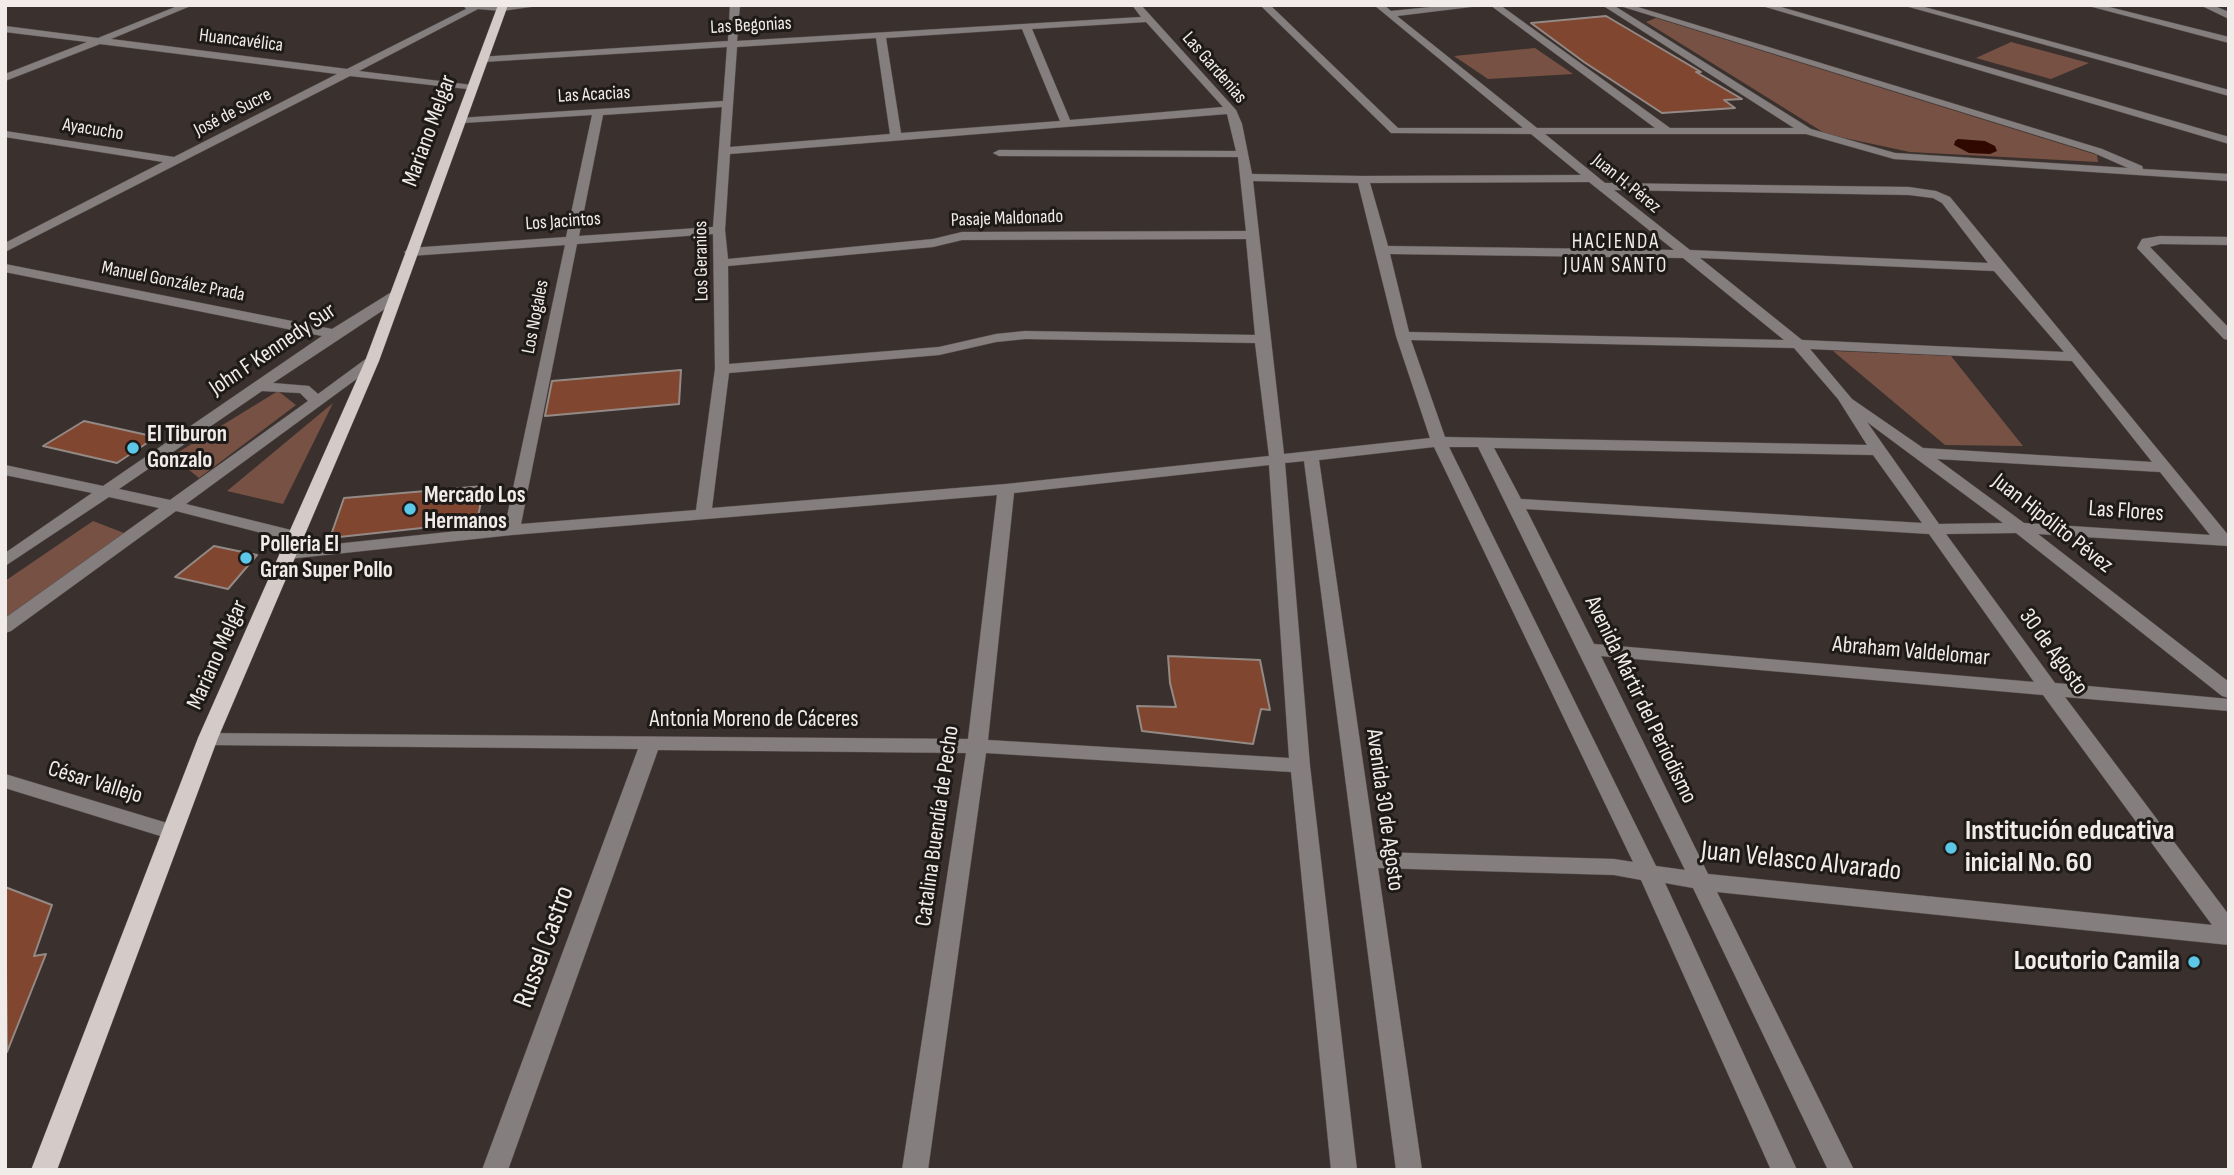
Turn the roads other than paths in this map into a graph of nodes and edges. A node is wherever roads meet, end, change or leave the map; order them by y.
1 (189, 5) edge
2 (459, 5) edge
3 (540, 5) edge
4 (735, 5) edge
5 (1136, 5) edge
6 (1264, 5) edge
7 (1378, 5) edge
8 (1483, 5) edge
9 (1494, 5) edge
10 (1606, 5) edge
11 (1621, 5) edge
12 (1763, 5) edge
13 (1906, 5) edge
14 (1946, 5) edge
15 (2089, 5) edge
16 (2204, 5) edge
17 (476, 7) junction
18 (502, 7) edge
19 (1389, 14) junction
20 (2229, 16) edge
21 (1148, 19) junction
22 (1026, 27) junction
23 (5, 29) edge
24 (881, 36) junction
25 (2229, 40) edge
26 (97, 42) junction
27 (732, 44) junction
28 (483, 59) junction
29 (2188, 70) dead end
30 (352, 72) junction
31 (5, 78) edge
32 (472, 88) junction
33 (2229, 93) edge
34 (727, 104) junction
35 (1231, 110) junction
36 (598, 113) junction
37 (463, 120) junction
38 (1068, 125) junction
39 (1530, 130) junction
40 (1667, 131) junction
41 (1807, 131) junction
42 (5, 134) edge
43 (896, 139) junction
44 (2229, 141) edge
45 (726, 151) junction
46 (999, 153) dead end
47 (1241, 153) junction
48 (176, 161) junction
49 (2153, 174) junction
50 (1247, 177) junction
51 (2229, 178) edge
52 (1363, 180) junction
53 (1595, 182) junction
54 (719, 230) junction
55 (1252, 235) junction
56 (571, 241) junction
57 (2229, 241) edge
58 (5, 248) edge
59 (1383, 250) junction
60 (410, 252) junction
61 (1685, 254) junction
62 (722, 263) junction
63 (1998, 267) junction
64 (5, 268) edge
65 (395, 296) junction
66 (334, 334) junction
67 (1403, 336) junction
68 (2229, 336) edge
69 (1262, 339) junction
70 (1798, 344) junction
71 (2076, 357) junction
72 (372, 361) junction
73 (722, 369) junction
74 (260, 386) junction
75 (1844, 397) junction
76 (317, 401) junction
77 (1483, 441) junction
78 (1439, 442) junction
79 (1878, 450) junction
80 (1922, 453) junction
81 (1311, 456) junction
82 (1277, 461) junction
83 (2163, 467) junction
84 (5, 470) edge
85 (1006, 489) junction
86 (104, 492) junction
87 (1517, 505) junction
88 (175, 506) junction
89 (703, 516) junction
90 (2020, 528) junction
91 (1934, 529) junction
92 (512, 530) junction
93 (297, 537) junction
94 (2226, 541) edge
95 (288, 554) junction
96 (5, 561) edge
97 (5, 627) edge
98 (1588, 649) junction
99 (2048, 688) junction
100 (2229, 692) edge
101 (2229, 705) edge
102 (208, 738) junction
103 (650, 744) junction
104 (976, 746) junction
105 (1300, 766) junction
106 (5, 781) edge
107 (170, 831) junction
108 (1367, 860) junction
109 (1649, 873) junction
110 (1700, 881) junction
111 (2229, 934) edge
112 (44, 1170) edge
113 (495, 1170) edge
114 (915, 1170) edge
115 (1344, 1170) edge
116 (1409, 1170) edge
117 (1784, 1170) edge
118 (1841, 1170) edge

1 - 26 street
2 - 17 street
3 - 18 street
4 - 27 street, Los Geranios
5 - 21 street, Las Gardenias
6 - 39 street
7 - 19 street, Juan H. Pérez
8 - 19 street
9 - 40 street
10 - 41 street
11 - 49 street
12 - 44 street
13 - 33 street
14 - 29 street
15 - 25 street
16 - 20 street
17 - 18 street
17 - 30 street, José de Sucre
18 - 28 main road, Mariano Melgar
19 - 39 street, Juan H. Pérez
21 - 22 street, Las Begonias
21 - 35 street, Las Gardenias
22 - 24 street, Las Begonias
22 - 38 street
23 - 26 street, Huancavélica
24 - 27 street, Las Begonias
24 - 43 street
26 - 30 street, Huancavélica
26 - 31 street
27 - 28 street, Las Begonias
27 - 34 street, Los Geranios
28 - 32 main road, Mariano Melgar
30 - 32 street, Huancavélica
30 - 48 street, José de Sucre
32 - 37 main road, Mariano Melgar
34 - 36 street, Las Acacias
34 - 45 street, Los Geranios
35 - 38 street
35 - 47 street, Las Gardenias
36 - 37 street, Las Acacias
36 - 56 street, Los Nogales
37 - 60 main road, Mariano Melgar
38 - 43 street
39 - 40 street
39 - 53 street, Juan H. Pérez
40 - 41 street
41 - 49 street
42 - 48 street, Ayacucho
43 - 45 street
45 - 54 street, Los Geranios
46 - 47 street
47 - 50 street, Las Gardenias
48 - 58 street, José de Sucre
49 - 51 street
50 - 52 street
50 - 55 street, Las Gardenias
52 - 53 street
52 - 59 street
53 - 61 street, Juan H. Pérez
53 - 63 street
54 - 56 street, Los Jacintos
54 - 62 street, Los Geranios
55 - 62 street, Pasaje Maldonado
55 - 69 street, Las Gardenias
56 - 60 street, Los Jacintos
56 - 92 street, Los Nogales
57 - 68 street
59 - 61 street
59 - 67 street
60 - 65 main road, Mariano Melgar
61 - 63 street
61 - 70 street, Juan H. Pérez
62 - 73 street, Los Geranios
63 - 71 street
64 - 66 street, Manuel González Prada
65 - 66 street, John F Kennedy Sur
65 - 72 main road, Mariano Melgar
66 - 74 street, John F Kennedy Sur
67 - 70 street
67 - 78 street
69 - 73 street
69 - 82 street, Las Gardenias
70 - 71 street
70 - 75 street, Juan H. Pérez
71 - 83 street
72 - 76 street
72 - 93 main road, Mariano Melgar
73 - 89 street, Los Geranios
74 - 76 street
74 - 86 street, John F Kennedy Sur
75 - 79 street, 30 de Agosto
75 - 80 street, Juan Hipólito Pévez
76 - 88 street
77 - 78 street
77 - 79 street
77 - 87 street, Avenida Mártir del Periodismo
78 - 81 street
78 - 109 street
79 - 91 street, 30 de Agosto
80 - 83 street
80 - 90 street, Juan Hipólito Pévez
81 - 82 street
81 - 108 street, Avenida 30 de Agosto
82 - 85 street
82 - 105 street
83 - 94 street
84 - 86 street
85 - 89 street
85 - 104 street, Catalina Buendía de Pecho
86 - 88 street
86 - 96 street, John F Kennedy Sur
87 - 91 street, Las Flores
87 - 98 street, Avenida Mártir del Periodismo
88 - 93 street
88 - 97 street
89 - 92 street
90 - 91 street, Las Flores
90 - 94 street, Las Flores
90 - 100 street, Juan Hipólito Pévez
91 - 99 street, 30 de Agosto
92 - 95 street
93 - 95 main road, Mariano Melgar
95 - 102 main road, Mariano Melgar
98 - 99 street, Abraham Valdelomar
98 - 110 street, Avenida Mártir del Periodismo
99 - 101 street, Abraham Valdelomar
99 - 111 street, 30 de Agosto
102 - 103 street, Antonia Moreno de Cáceres
102 - 107 main road, Mariano Melgar
103 - 104 street, Antonia Moreno de Cáceres
103 - 113 street, Russel Castro
104 - 105 street, Antonia Moreno de Cáceres
104 - 114 street, Catalina Buendía de Pecho
105 - 115 street
106 - 107 street, César Vallejo
107 - 112 main road, Mariano Melgar
108 - 109 street, Juan Velasco Alvarado
108 - 116 street, Avenida 30 de Agosto
109 - 110 street, Juan Velasco Alvarado
109 - 117 street
110 - 111 street, Juan Velasco Alvarado
110 - 118 street, Avenida Mártir del Periodismo

